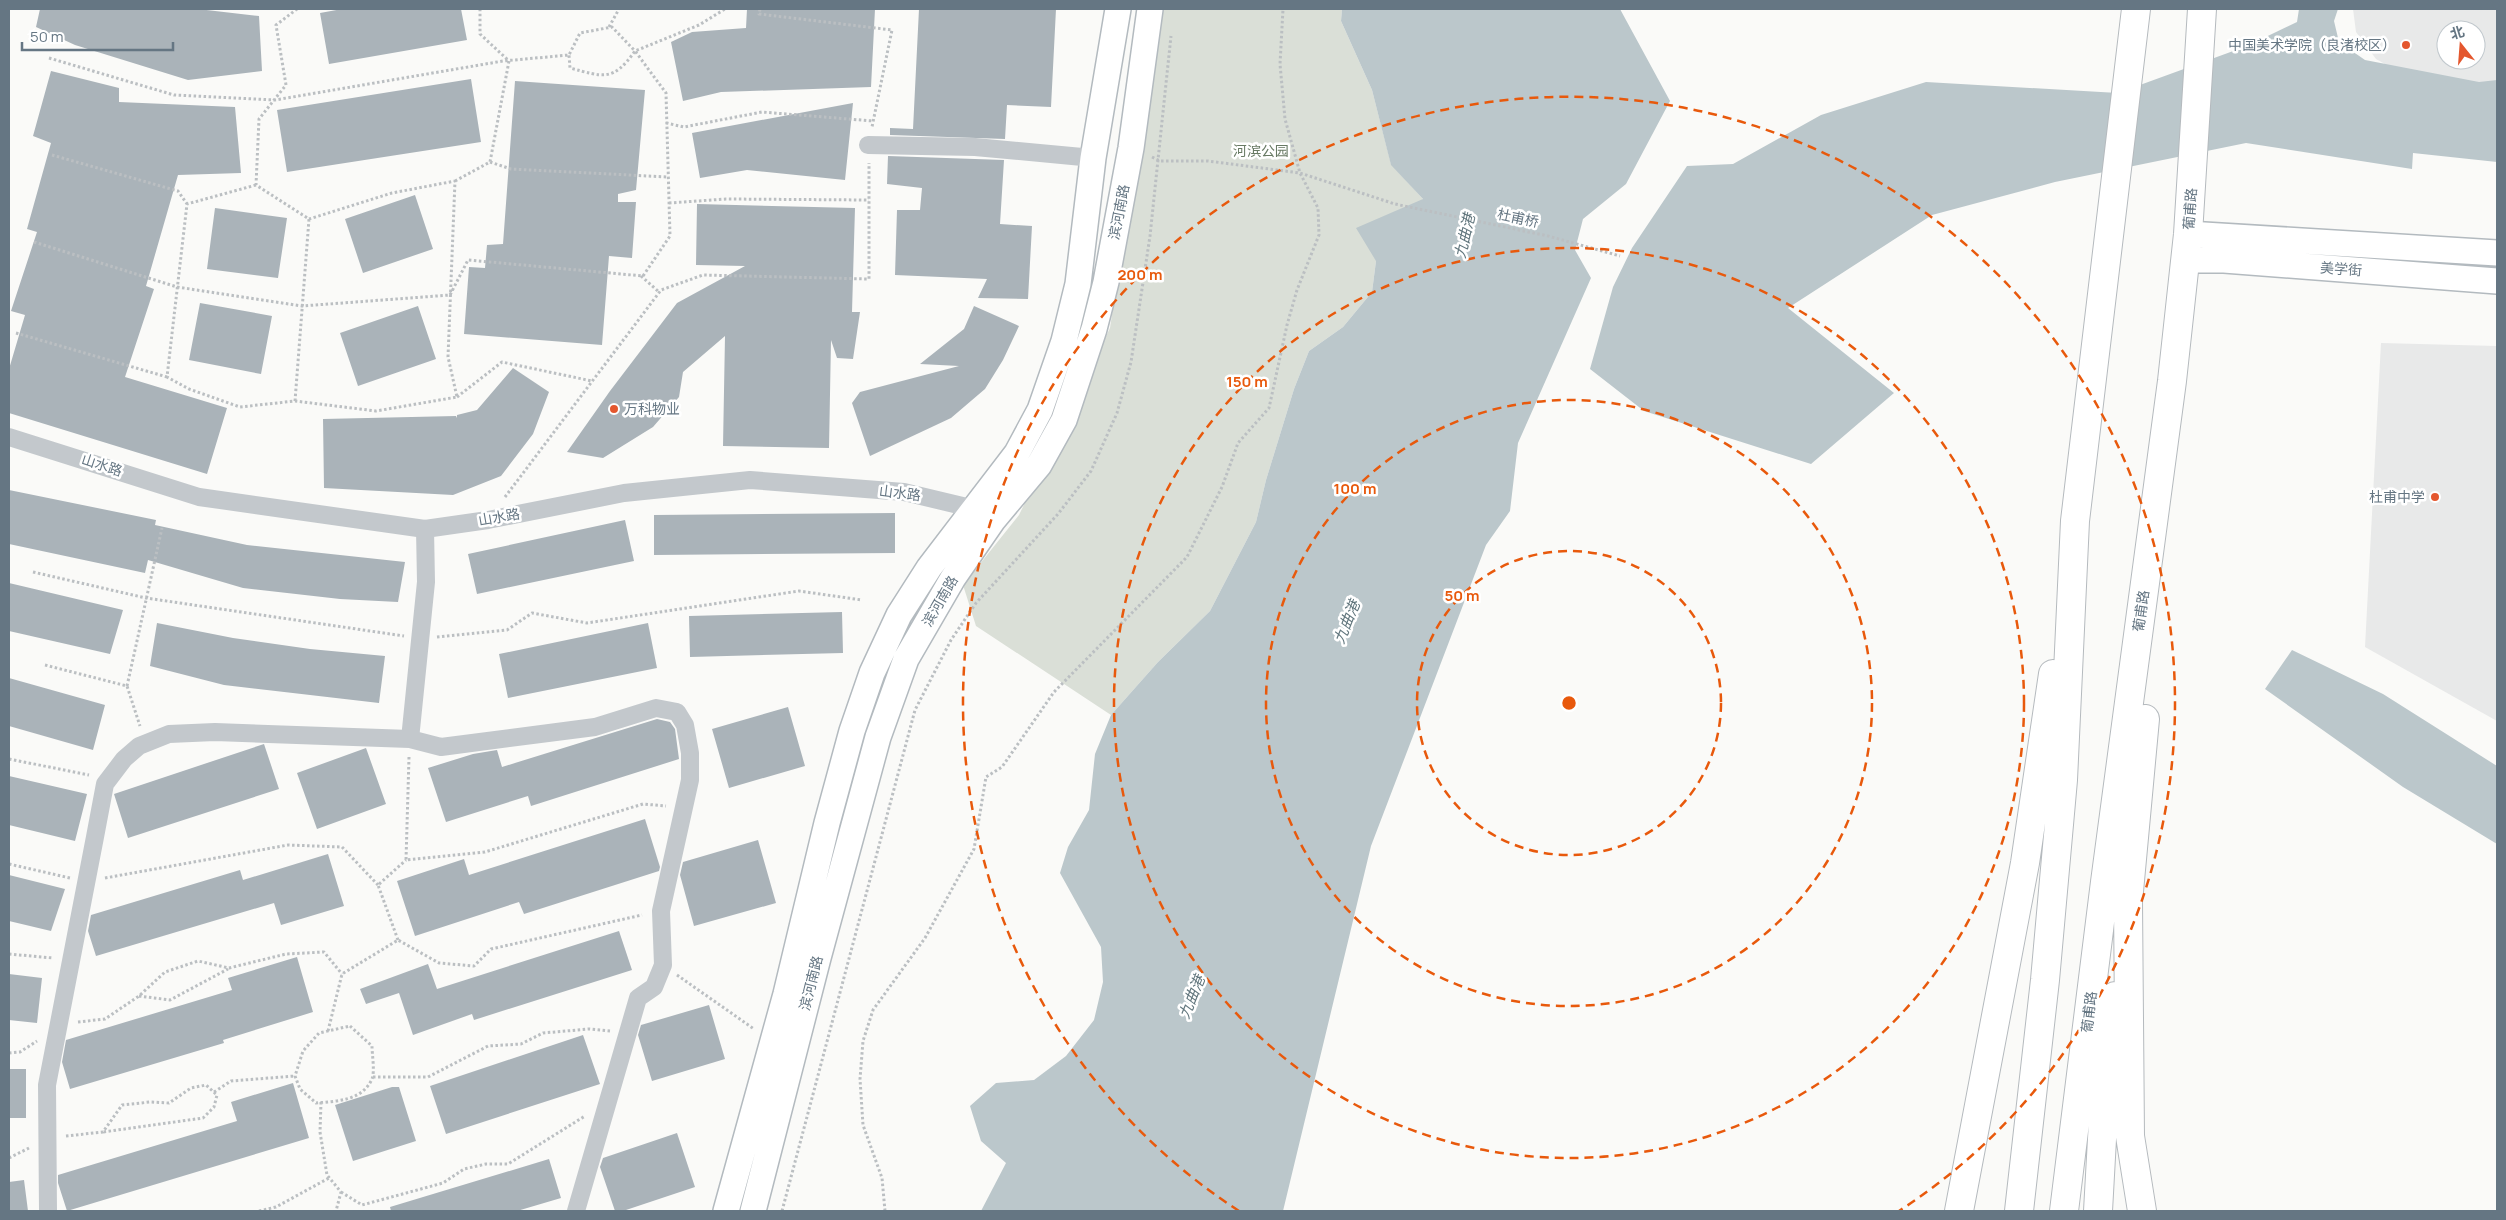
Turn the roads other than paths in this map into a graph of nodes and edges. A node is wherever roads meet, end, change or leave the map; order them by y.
1 (1118, 9) edge
2 (1150, 9) edge
3 (2136, 9) edge
4 (2202, 9) edge
5 (868, 145) road end
6 (1093, 158) junction
7 (2188, 234) junction
8 (2497, 253) edge
9 (2186, 260) junction
10 (2497, 281) edge
11 (2172, 380) junction
12 (9, 437) edge
13 (983, 514) junction
14 (2075, 521) junction
15 (425, 529) junction
16 (410, 739) junction
17 (2128, 902) junction
18 (48, 1211) edge
19 (576, 1211) edge
20 (726, 1211) edge
21 (753, 1211) edge
22 (1958, 1211) edge
23 (2019, 1211) edge
24 (2064, 1211) edge
25 (2098, 1211) edge
26 (2142, 1211) edge

1 - 6 street
2 - 13 street, 滨河南路
3 - 14 main road
4 - 7 main road, 葡甫路
5 - 6 street
6 - 13 street
7 - 8 street, 美学街
7 - 9 main road, 葡甫路
9 - 10 street, 美学街
9 - 11 main road, 葡甫路
11 - 17 main road
11 - 24 main road, 葡甫路
12 - 15 street, 山水路
13 - 15 street, 山水路
13 - 20 street
13 - 21 street, 滨河南路
14 - 22 main road
14 - 23 main road
15 - 16 street
16 - 18 street
16 - 19 street
17 - 25 main road
17 - 26 main road

